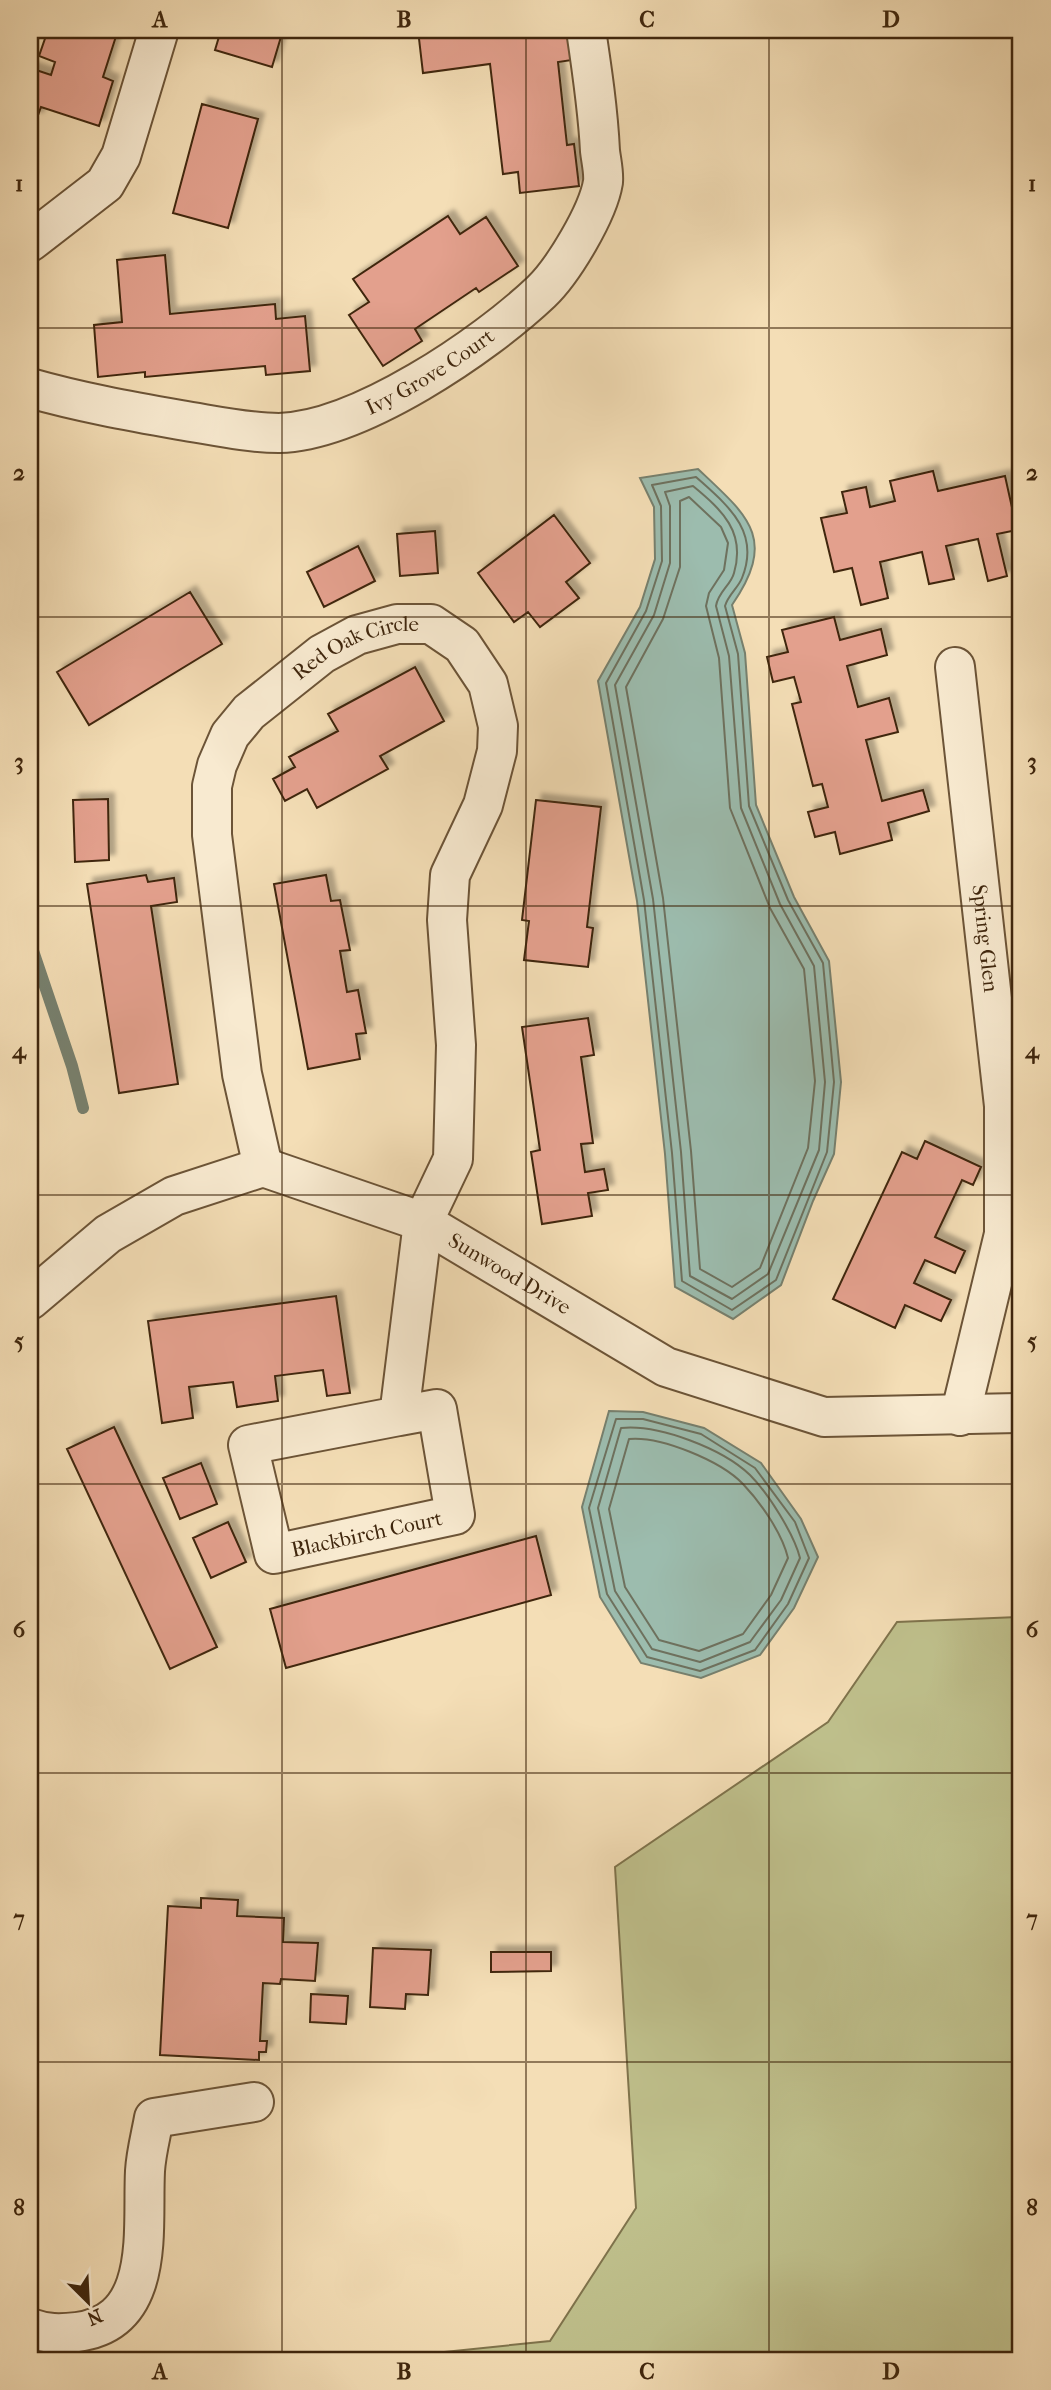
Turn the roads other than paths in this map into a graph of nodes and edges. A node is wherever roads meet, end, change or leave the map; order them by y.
1 (159, 30) edge
2 (586, 30) edge
3 (30, 242) edge
4 (30, 388) edge
5 (955, 667) dead end
6 (263, 1167) junction
7 (423, 1222) junction
8 (30, 1300) edge
9 (1021, 1413) edge
10 (399, 1416) junction
11 (960, 1416) junction
12 (254, 2102) dead end
13 (30, 2328) edge

1 - 3 street
2 - 4 street, Ivy Grove Court
5 - 11 street, Spring Glen
6 - 7 street, Sunwood Drive
6 - 7 street, Red Oak Circle
6 - 8 street
7 - 10 street
7 - 11 street, Sunwood Drive
9 - 11 street, Sunwood Drive
10 - 10 street, Blackbirch Court
12 - 13 street

